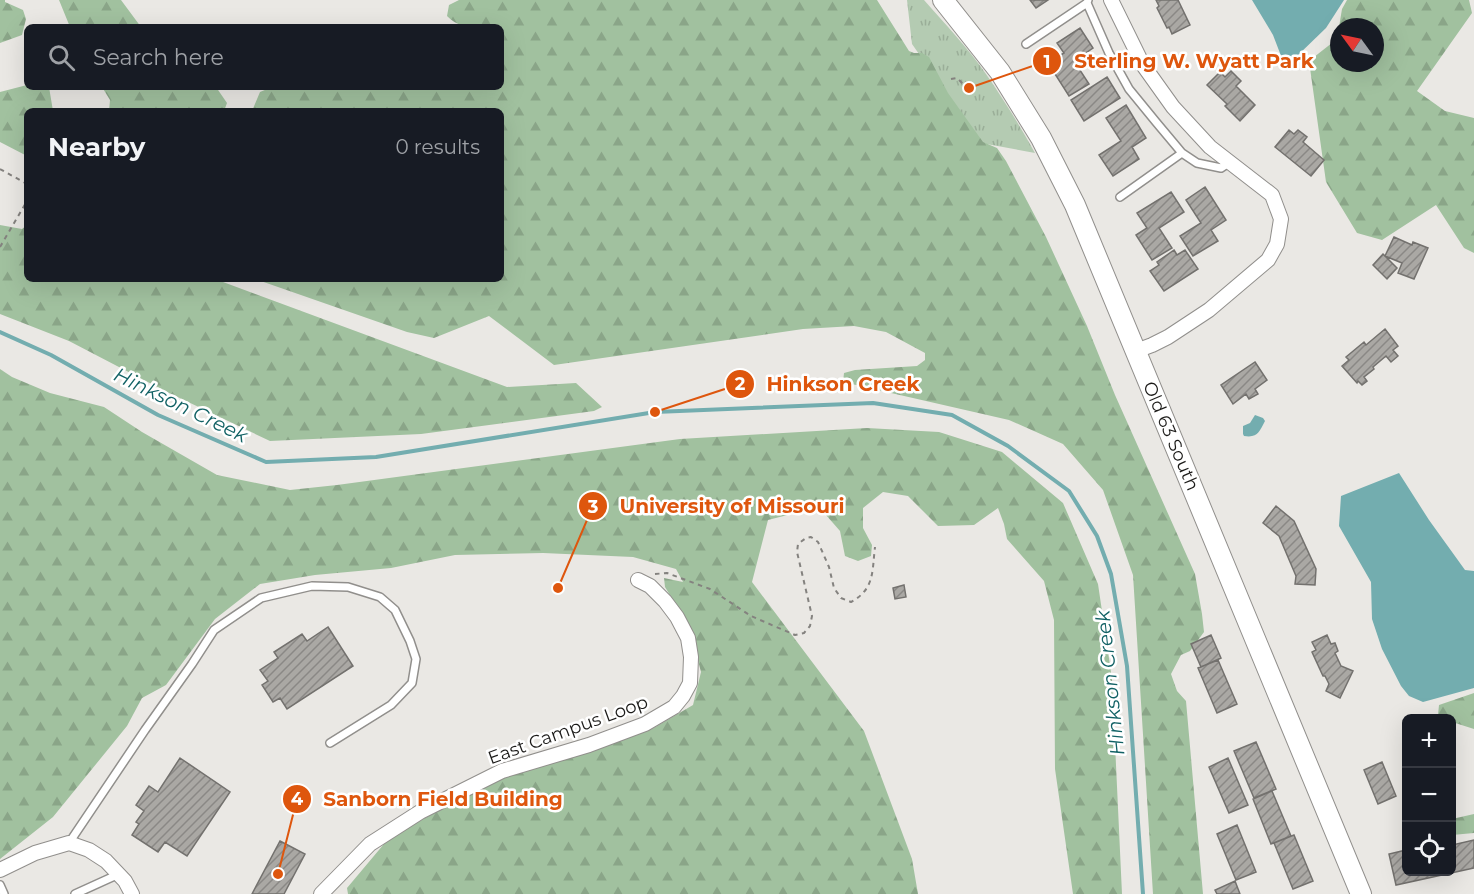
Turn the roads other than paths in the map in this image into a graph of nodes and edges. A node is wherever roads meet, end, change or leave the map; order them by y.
1 (943, 0) edge
2 (1111, 0) edge
3 (1088, 2) edge
4 (1026, 44) dead end
5 (1182, 153) junction
6 (1230, 162) junction
7 (1120, 197) dead end
8 (1136, 351) junction
9 (640, 581) road end
10 (330, 742) dead end
11 (69, 843) junction
12 (0, 870) edge
13 (119, 874) junction
14 (0, 885) edge
15 (4, 894) edge
16 (75, 894) edge
17 (132, 894) edge
18 (321, 894) edge
19 (1361, 894) edge

1 - 8 main road, Old 63 South
2 - 6 street
3 - 4 lane
3 - 5 lane
5 - 6 lane
5 - 7 lane
6 - 8 street
8 - 19 main road, Old 63 South
9 - 18 street, East Campus Loop
10 - 11 lane
11 - 12 street
11 - 13 street
13 - 16 lane
13 - 17 street
14 - 15 lane

